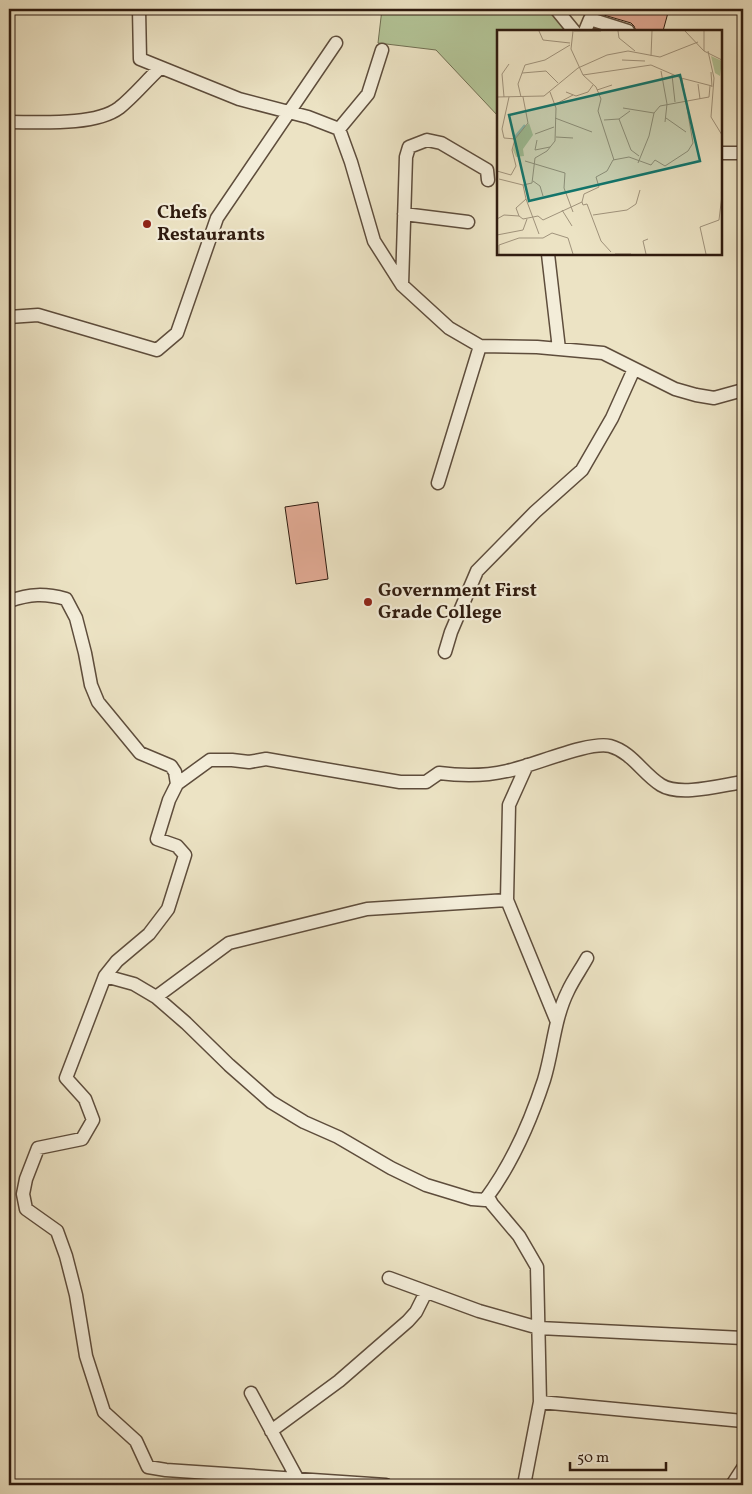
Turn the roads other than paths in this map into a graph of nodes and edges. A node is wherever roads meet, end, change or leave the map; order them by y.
1 (139, 9) edge
2 (556, 9) edge
3 (573, 30) edge
4 (585, 30) edge
5 (625, 30) edge
6 (336, 43) dead end
7 (382, 50) dead end
8 (160, 68) junction
9 (290, 112) junction
10 (9, 122) edge
11 (339, 129) junction
12 (722, 153) edge
13 (743, 153) edge
14 (488, 180) dead end
15 (404, 214) junction
16 (468, 222) dead end
17 (548, 255) edge
18 (402, 285) junction
19 (9, 317) edge
20 (480, 346) junction
21 (559, 349) junction
22 (634, 369) junction
23 (743, 390) edge
24 (438, 482) dead end
25 (9, 601) edge
26 (445, 652) dead end
27 (527, 765) junction
28 (743, 782) edge
29 (177, 784) junction
30 (507, 900) junction
31 (587, 958) dead end
32 (105, 976) junction
33 (156, 997) junction
34 (557, 1022) junction
35 (488, 1197) junction
36 (389, 1278) dead end
37 (426, 1292) junction
38 (539, 1328) junction
39 (743, 1338) edge
40 (251, 1393) dead end
41 (540, 1402) junction
42 (743, 1421) edge
43 (271, 1431) junction
44 (743, 1468) edge
45 (297, 1478) junction
46 (386, 1485) edge
47 (524, 1485) edge
48 (732, 1485) edge

1 - 8 street
2 - 3 street
4 - 5 street
6 - 9 street
7 - 11 street
8 - 9 street
8 - 10 street
9 - 11 street
9 - 19 street
11 - 18 street
12 - 13 street
14 - 15 street
15 - 16 street
15 - 18 street
17 - 21 street
18 - 20 street
20 - 21 street
20 - 24 street
21 - 22 street
22 - 23 street
22 - 26 street
25 - 29 street
27 - 28 street
27 - 29 street
27 - 30 street
29 - 32 street
30 - 33 street
30 - 34 street
31 - 34 street
32 - 33 street
32 - 45 street
33 - 35 street
34 - 35 street
35 - 38 street
36 - 37 street
37 - 38 street
37 - 43 street
38 - 39 street
38 - 41 street
40 - 43 street
41 - 42 street
41 - 47 street
43 - 45 street
44 - 48 street
45 - 46 street

